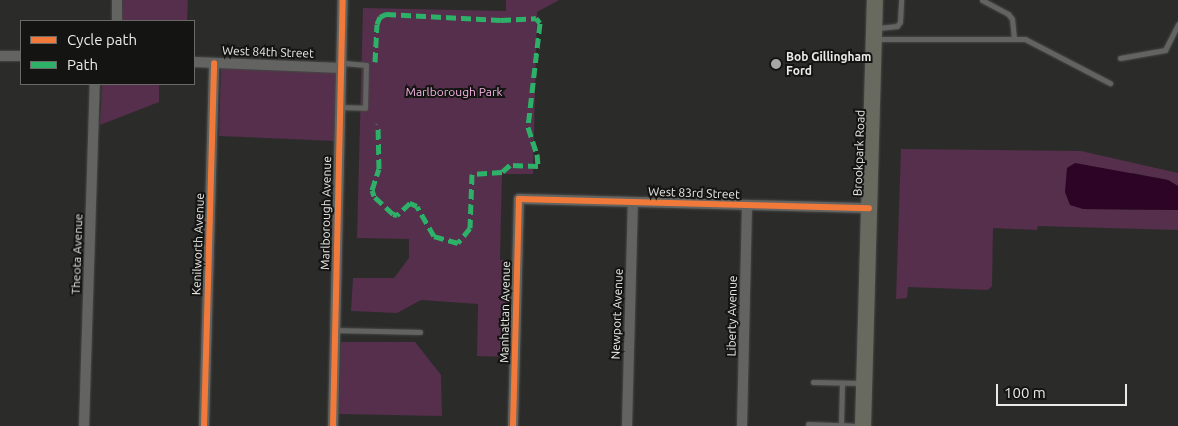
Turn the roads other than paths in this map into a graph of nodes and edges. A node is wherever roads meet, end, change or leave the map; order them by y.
1 (118, 0) edge
2 (343, 0) edge
3 (875, 0) edge
4 (901, 0) edge
5 (982, 0) edge
6 (117, 20) edge
7 (1178, 24) edge
8 (874, 34) junction
9 (1014, 39) junction
10 (0, 56) edge
11 (20, 56) edge
12 (1120, 58) dead end
13 (195, 62) edge
14 (214, 63) junction
15 (341, 66) junction
16 (1110, 83) dead end
17 (96, 85) edge
18 (340, 107) junction
19 (519, 199) joint
20 (633, 202) junction
21 (747, 206) junction
22 (869, 208) junction
23 (335, 330) junction
24 (420, 332) dead end
25 (813, 382) dead end
26 (842, 383) junction
27 (864, 384) junction
28 (808, 424) dead end
29 (840, 425) edge
30 (84, 426) edge
31 (204, 426) edge
32 (333, 426) edge
33 (513, 426) edge
34 (627, 426) edge
35 (742, 426) edge
36 (856, 426) edge
37 (863, 426) edge

1 - 6 street
2 - 15 street, Marlborough Avenue
3 - 8 main road, Brookpark Road
4 - 8 lane
5 - 9 lane
7 - 12 lane
8 - 9 lane
8 - 22 main road, Brookpark Road
9 - 16 lane
10 - 11 street
13 - 14 street, West 84th Street
14 - 15 street, West 84th Street
14 - 31 street, Kenilworth Avenue
15 - 18 street, Marlborough Avenue
15 - 18 lane
17 - 30 street, Theota Avenue
18 - 23 street, Marlborough Avenue
19 - 20 street, West 83rd Street
19 - 33 street, Manhattan Avenue
20 - 21 street, West 83rd Street
20 - 34 street, Newport Avenue
21 - 22 street, West 83rd Street
21 - 35 street, Liberty Avenue
22 - 27 main road, Brookpark Road
23 - 24 lane
23 - 32 street, Marlborough Avenue
25 - 26 lane
26 - 27 lane
26 - 29 lane
27 - 37 main road, Brookpark Road
28 - 29 lane
29 - 36 lane

